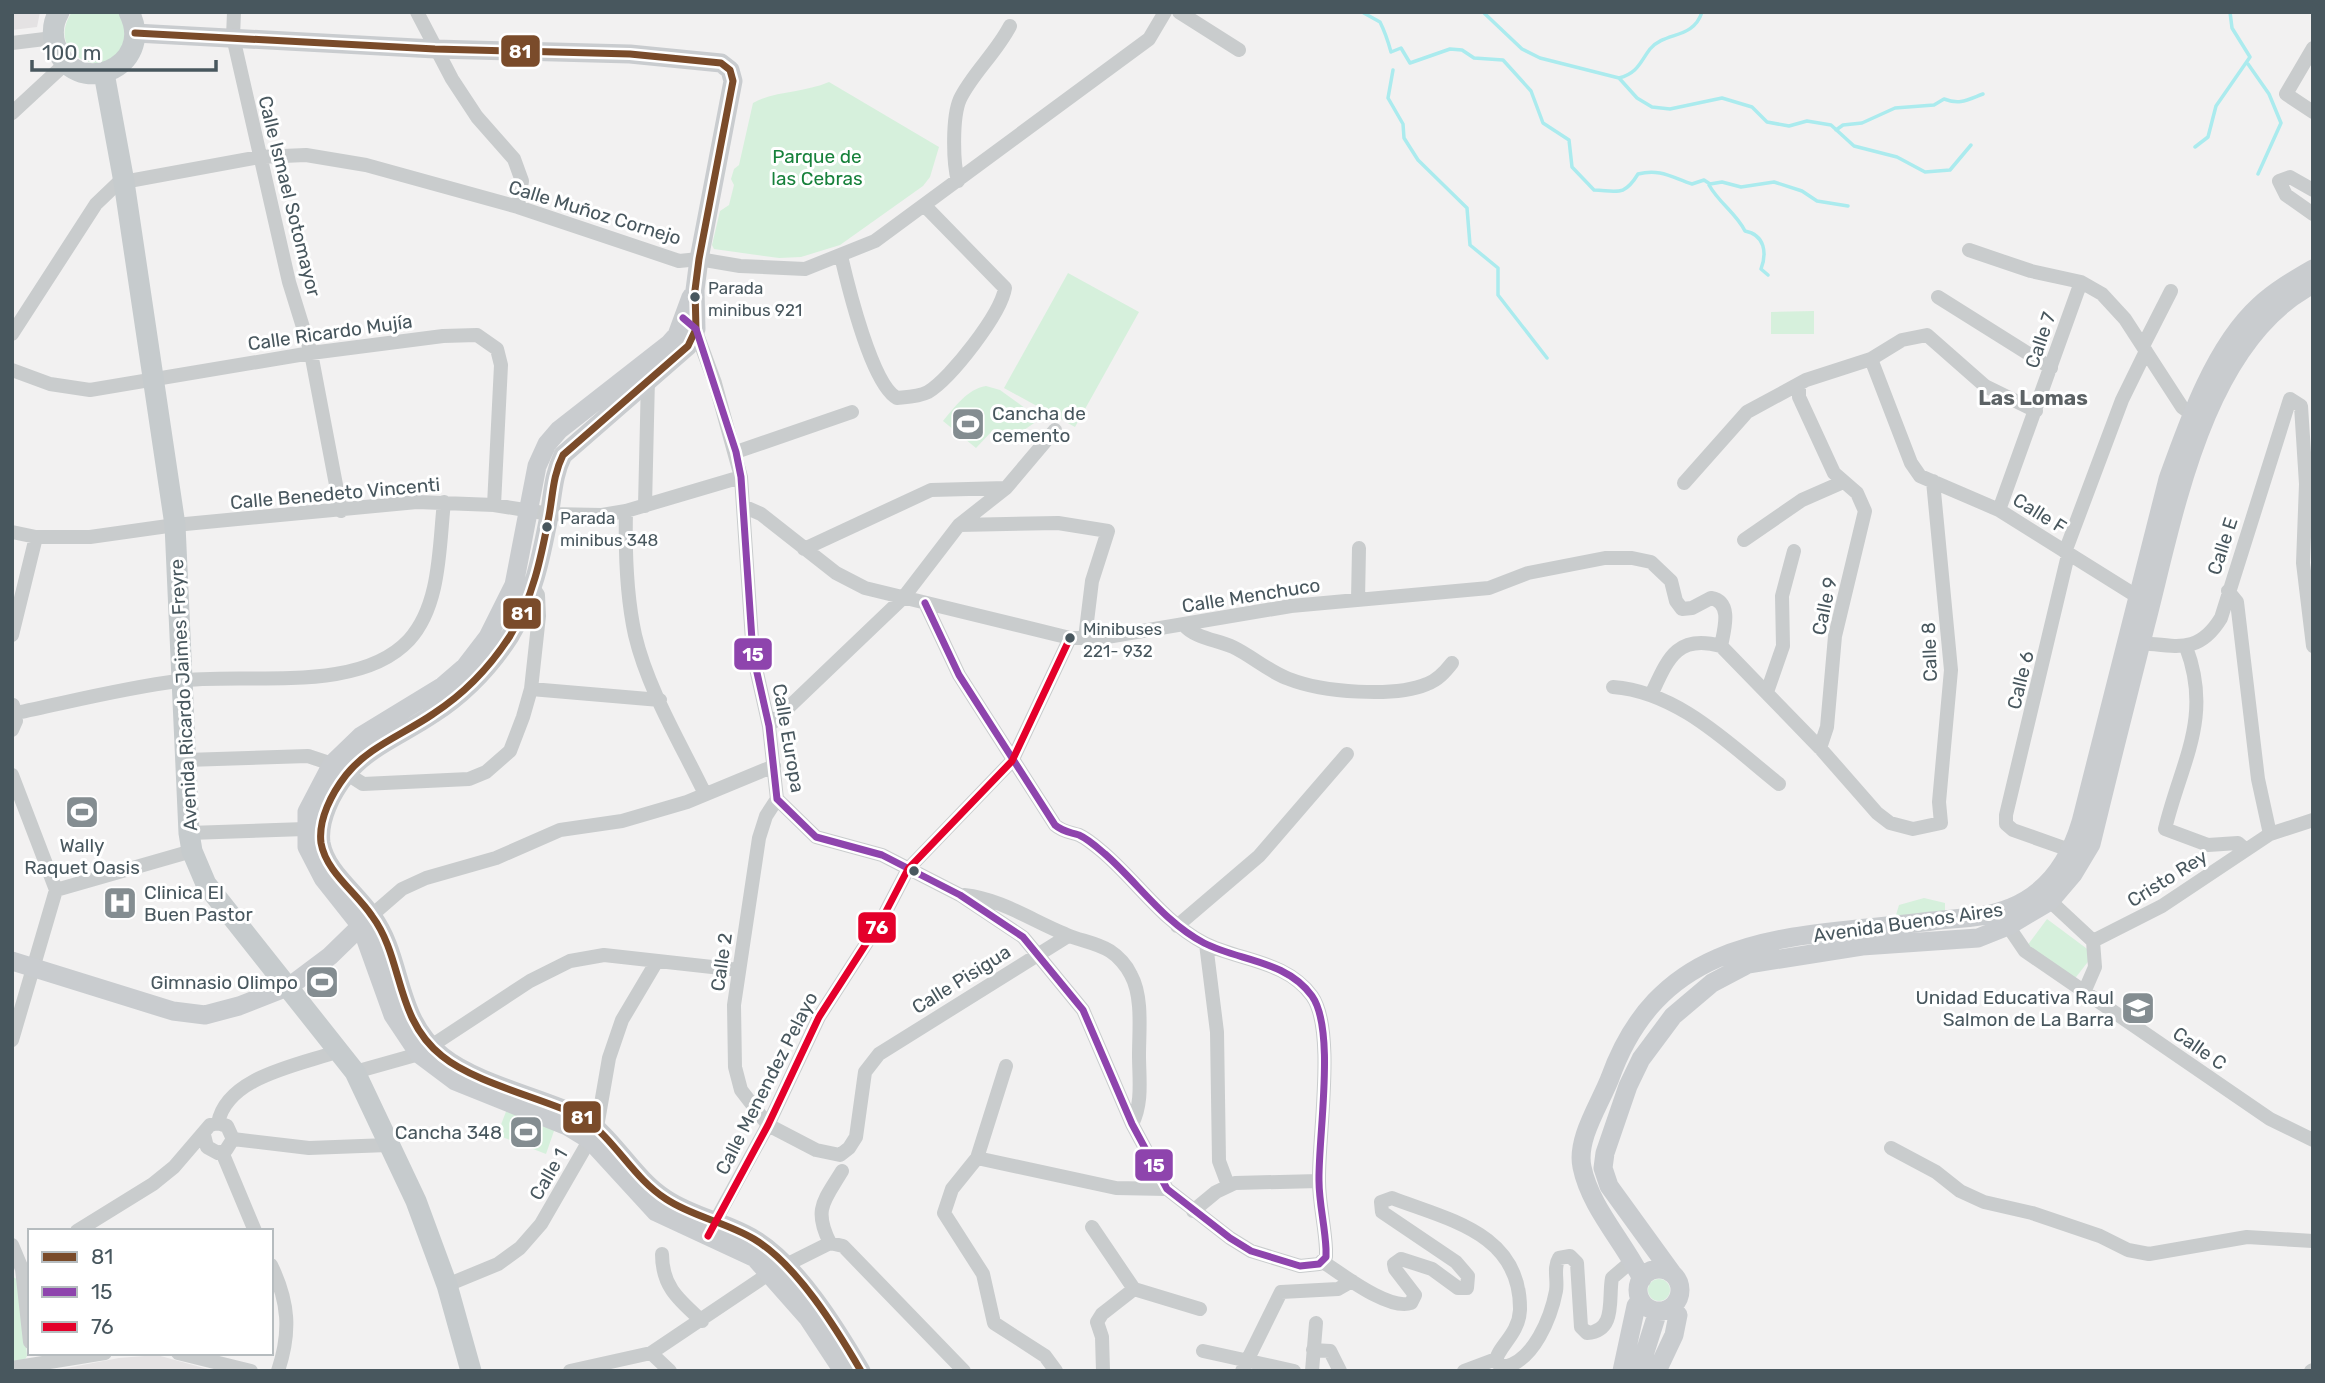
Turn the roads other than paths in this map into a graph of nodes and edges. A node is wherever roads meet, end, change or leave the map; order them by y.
1 (59, 12) edge
2 (129, 12) edge
3 (233, 12) edge
4 (417, 12) edge
5 (1165, 12) edge
6 (1179, 12) edge
7 (1010, 26) dead end
8 (135, 33) junction
9 (233, 37) junction
10 (53, 38) junction
11 (12, 43) edge
12 (2313, 48) edge
13 (435, 50) junction
14 (1239, 50) dead end
15 (66, 63) junction
16 (104, 73) junction
17 (2313, 112) edge
18 (12, 113) edge
19 (259, 157) junction
20 (958, 181) junction
21 (124, 182) junction
22 (2313, 190) edge
23 (923, 205) junction
24 (519, 207) junction
25 (2313, 214) edge
26 (1969, 250) dead end
27 (841, 256) junction
28 (699, 259) junction
29 (2313, 269) edge
30 (2081, 282) junction
31 (2313, 284) edge
32 (2171, 291) dead end
33 (1938, 297) dead end
34 (686, 332) junction
35 (12, 334) edge
36 (2144, 348) junction
37 (311, 353) junction
38 (1871, 359) junction
39 (2051, 368) junction
40 (12, 369) edge
41 (648, 370) junction
42 (152, 380) junction
43 (1799, 386) junction
44 (2214, 386) junction
45 (2036, 411) junction
46 (852, 412) dead end
47 (2193, 415) junction
48 (1055, 430) dead end
49 (736, 452) junction
50 (741, 477) junction
51 (1933, 481) junction
52 (1843, 482) junction
53 (1684, 483) dead end
54 (1006, 488) junction
55 (444, 502) junction
56 (494, 505) junction
57 (645, 506) junction
58 (745, 507) junction
59 (1999, 510) junction
60 (341, 511) junction
61 (529, 511) junction
62 (626, 511) junction
63 (550, 514) junction
64 (175, 525) junction
65 (959, 525) junction
66 (12, 532) edge
67 (36, 537) junction
68 (1744, 540) dead end
69 (1359, 548) dead end
70 (804, 550) junction
71 (1794, 551) dead end
72 (2066, 553) junction
73 (534, 589) junction
74 (2228, 591) junction
75 (903, 598) junction
76 (1357, 600) junction
77 (925, 603) junction
78 (2139, 611) junction
79 (1184, 625) junction
80 (12, 635) edge
81 (1070, 638) junction
82 (1085, 638) junction
83 (2141, 643) junction
84 (1721, 646) junction
85 (2313, 646) edge
86 (2186, 647) junction
87 (1452, 663) dead end
88 (180, 681) junction
89 (1613, 687) dead end
90 (531, 689) junction
91 (1767, 692) junction
92 (1651, 695) junction
93 (660, 700) junction
94 (14, 709) edge
95 (769, 726) junction
96 (12, 730) edge
97 (1820, 748) junction
98 (1347, 754) dead end
99 (186, 760) junction
100 (1012, 761) junction
101 (774, 766) junction
102 (339, 770) junction
103 (12, 775) edge
104 (1779, 784) dead end
105 (705, 794) junction
106 (777, 799) junction
107 (2313, 820) edge
108 (2294, 824) junction
109 (305, 829) junction
110 (2313, 831) edge
111 (2270, 834) junction
112 (190, 842) junction
113 (2246, 850) junction
114 (2079, 854) junction
115 (908, 869) junction
116 (56, 890) junction
117 (960, 895) junction
118 (2050, 901) junction
119 (2029, 907) junction
120 (366, 920) junction
121 (1177, 926) junction
122 (2008, 926) junction
123 (1068, 936) junction
124 (2093, 941) junction
125 (1206, 944) junction
126 (1040, 955) junction
127 (12, 961) edge
128 (657, 961) junction
129 (31, 969) junction
130 (739, 970) junction
131 (290, 986) junction
132 (2085, 990) junction
133 (12, 1040) edge
134 (425, 1050) junction
135 (339, 1051) junction
136 (1006, 1066) dead end
137 (355, 1072) junction
138 (218, 1123) junction
139 (1132, 1124) junction
140 (768, 1125) junction
141 (593, 1134) junction
142 (204, 1135) junction
143 (233, 1139) junction
144 (2313, 1140) edge
145 (388, 1145) junction
146 (1891, 1148) dead end
147 (222, 1152) junction
148 (977, 1158) junction
149 (842, 1171) dead end
150 (1319, 1181) junction
151 (1228, 1185) junction
152 (1167, 1189) junction
153 (1194, 1211) junction
154 (1092, 1227) dead end
155 (80, 1229) edge
156 (254, 1229) edge
157 (711, 1229) junction
158 (2313, 1241) edge
159 (830, 1243) junction
160 (12, 1245) edge
161 (662, 1254) dead end
162 (20, 1260) edge
163 (1633, 1260) junction
164 (1323, 1262) junction
165 (777, 1269) junction
166 (273, 1270) edge
167 (1671, 1273) junction
168 (1642, 1279) junction
169 (1352, 1281) junction
170 (447, 1285) junction
171 (1134, 1289) junction
172 (1640, 1300) junction
173 (1200, 1309) dead end
174 (1664, 1309) junction
175 (702, 1321) junction
176 (1316, 1323) dead end
177 (28, 1326) edge
178 (1313, 1350) junction
179 (1203, 1351) dead end
180 (650, 1353) junction
181 (85, 1355) edge
182 (186, 1355) edge
183 (1496, 1359) junction
184 (32, 1360) edge
185 (1244, 1366) edge
186 (12, 1370) edge
187 (251, 1371) edge
188 (278, 1371) edge
189 (471, 1371) edge
190 (569, 1371) edge
191 (670, 1371) edge
192 (843, 1371) edge
193 (861, 1371) edge
194 (964, 1371) edge
195 (1056, 1371) edge
196 (1102, 1371) edge
197 (1294, 1371) edge
198 (1311, 1371) edge
199 (1340, 1371) edge
200 (1464, 1371) edge
201 (1622, 1371) edge
202 (1639, 1371) edge
203 (1657, 1371) edge

1 - 10 main road
2 - 8 main road
3 - 9 street, Calle Ismael Sotomayor
4 - 13 street
5 - 20 street, Calle Muñoz Cornejo
6 - 14 street
7 - 20 street
8 - 9 street
8 - 16 main road
9 - 13 street
9 - 19 street, Calle Ismael Sotomayor
10 - 11 street
10 - 15 main road
12 - 17 street
13 - 24 street
13 - 28 street
15 - 16 main road
15 - 18 street
16 - 21 main road, Avenida Ricardo Jaimes Freyre
19 - 21 street, Calle Muñoz Cornejo
19 - 24 street, Calle Muñoz Cornejo
19 - 37 street, Calle Ismael Sotomayor
20 - 23 street, Calle Muñoz Cornejo
21 - 35 street, Calle Muñoz Cornejo
21 - 42 main road, Avenida Ricardo Jaimes Freyre
22 - 25 street
23 - 27 street, Calle Muñoz Cornejo
23 - 27 street
24 - 28 street, Calle Muñoz Cornejo
26 - 30 street
27 - 28 street, Calle Muñoz Cornejo
28 - 34 street
29 - 44 street, Avenida Buenos Aires
30 - 36 street
30 - 39 street, Calle 7
31 - 44 street, Avenida Buenos Aires
32 - 36 street, Calle 6
33 - 39 street
34 - 41 street
34 - 49 street, Calle Europa
36 - 47 street
36 - 72 street, Calle 6
37 - 42 street, Calle Ricardo Mujía
37 - 56 street, Calle Ricardo Mujía
37 - 60 street, Calle Ismael Sotomayor
38 - 43 street
38 - 45 street
38 - 51 street, Calle F
39 - 45 street, Calle 7
40 - 42 street, Calle Ricardo Mujía
41 - 57 street
41 - 61 street
41 - 63 street
42 - 64 main road, Avenida Ricardo Jaimes Freyre
43 - 52 street
43 - 53 street
44 - 47 street, Avenida Buenos Aires
44 - 78 street, Avenida Buenos Aires
45 - 59 street, Calle 7
46 - 49 street
47 - 78 street, Avenida Buenos Aires
48 - 54 street
49 - 50 street, Calle Europa
50 - 57 street, Calle Benedeto Vincenti
50 - 58 street, Calle Europa
51 - 59 street, Calle F
51 - 97 street, Calle 8
52 - 68 street
52 - 97 street, Calle 9
54 - 65 street
54 - 70 street
55 - 56 street, Calle Benedeto Vincenti
55 - 60 street, Calle Benedeto Vincenti
55 - 88 street
56 - 61 street, Calle Benedeto Vincenti
57 - 62 street, Calle Benedeto Vincenti
58 - 70 street, Calle Menchuco
58 - 95 street, Calle Europa
59 - 72 street, Calle F
60 - 64 street, Calle Benedeto Vincenti
61 - 63 street, Calle Benedeto Vincenti
61 - 102 street
62 - 63 street, Calle Benedeto Vincenti
62 - 93 street
63 - 73 street
64 - 67 street, Calle Benedeto Vincenti
64 - 88 main road, Avenida Ricardo Jaimes Freyre
65 - 75 street
65 - 82 street
66 - 67 street, Calle Benedeto Vincenti
67 - 80 street
69 - 76 street
70 - 75 street, Calle Menchuco
71 - 91 street
72 - 78 street, Calle F
72 - 114 street, Calle 6
73 - 90 street
73 - 102 street
74 - 85 street, Calle E
74 - 86 street, Calle E
74 - 111 street
75 - 77 street, Calle Menchuco
75 - 95 street
76 - 79 street, Calle Menchuco
76 - 84 street, Calle Menchuco
77 - 81 street, Calle Menchuco
77 - 100 street
78 - 83 street, Avenida Buenos Aires
78 - 114 street, Avenida Buenos Aires
79 - 82 street, Calle Menchuco
79 - 87 street
81 - 82 street, Calle Menchuco
81 - 100 street, Calle Menendez Pelayo
83 - 86 street
83 - 114 street, Avenida Buenos Aires
84 - 91 street
84 - 92 street
86 - 113 street
88 - 94 street
88 - 99 main road, Avenida Ricardo Jaimes Freyre
89 - 92 street
90 - 93 street
90 - 102 street
91 - 97 street
92 - 104 street
93 - 105 street
94 - 96 street
95 - 101 street, Calle Europa
98 - 121 street
99 - 102 street
99 - 112 main road, Avenida Ricardo Jaimes Freyre
100 - 115 street, Calle Menendez Pelayo
100 - 121 street
101 - 105 street
101 - 106 street, Calle Europa
102 - 109 street
102 - 120 street
103 - 116 street
105 - 120 street
106 - 115 street, Calle Europa
106 - 130 street, Calle 2
107 - 108 street, Cristo Rey
108 - 110 street
108 - 111 street, Cristo Rey
109 - 112 street
109 - 120 street
111 - 113 street, Cristo Rey
112 - 116 street
112 - 131 main road, Avenida Ricardo Jaimes Freyre
113 - 124 street, Cristo Rey
114 - 118 street, Avenida Buenos Aires
114 - 119 street, Avenida Buenos Aires
115 - 117 street, Calle Europa
115 - 140 street, Calle Menendez Pelayo
116 - 129 street
117 - 123 street
117 - 126 street
118 - 119 street, Avenida Buenos Aires
118 - 124 street
119 - 122 street, Avenida Buenos Aires
119 - 163 street, Avenida Buenos Aires
120 - 131 street
120 - 134 street
121 - 125 street
122 - 132 street, Calle C
122 - 167 street, Avenida Buenos Aires
123 - 126 street, Calle Pisigua
123 - 139 street
124 - 132 street
125 - 150 street
125 - 151 street
126 - 139 street
126 - 140 street, Calle Pisigua
127 - 129 street
128 - 130 street
128 - 134 street
128 - 141 street, Calle 1
129 - 131 street
129 - 133 street
130 - 140 street, Calle 2
131 - 135 main road, Avenida Ricardo Jaimes Freyre
132 - 144 street, Calle C
134 - 137 street
134 - 141 street
135 - 137 main road, Avenida Ricardo Jaimes Freyre
135 - 138 street
136 - 148 street
137 - 145 main road, Avenida Ricardo Jaimes Freyre
138 - 142 street
138 - 143 street
139 - 152 street
140 - 157 street, Calle Menendez Pelayo
141 - 157 street
141 - 170 street, Calle 1
142 - 147 street
142 - 155 street
143 - 145 street
143 - 147 street
145 - 170 main road, Avenida Ricardo Jaimes Freyre
146 - 158 street
147 - 156 street
148 - 152 street
148 - 195 street
149 - 159 street
150 - 151 street
150 - 164 street
151 - 153 street
152 - 153 street
153 - 164 street
154 - 171 street
157 - 165 street
159 - 165 street
159 - 194 street
160 - 162 street
161 - 175 street
162 - 177 street
163 - 168 street, Avenida Buenos Aires
163 - 183 street
164 - 169 street
165 - 175 street
165 - 192 street
165 - 193 street
166 - 188 street
167 - 168 street
167 - 174 street
168 - 172 street
169 - 183 street
169 - 185 street
170 - 189 main road, Avenida Ricardo Jaimes Freyre
171 - 173 street
171 - 196 street
172 - 174 street
172 - 201 street
174 - 202 street
174 - 203 street
175 - 180 street
176 - 178 street
178 - 198 street
178 - 199 street
179 - 185 street
180 - 190 street
180 - 191 street
181 - 184 street
182 - 187 street
183 - 200 street
184 - 186 street
185 - 197 street

